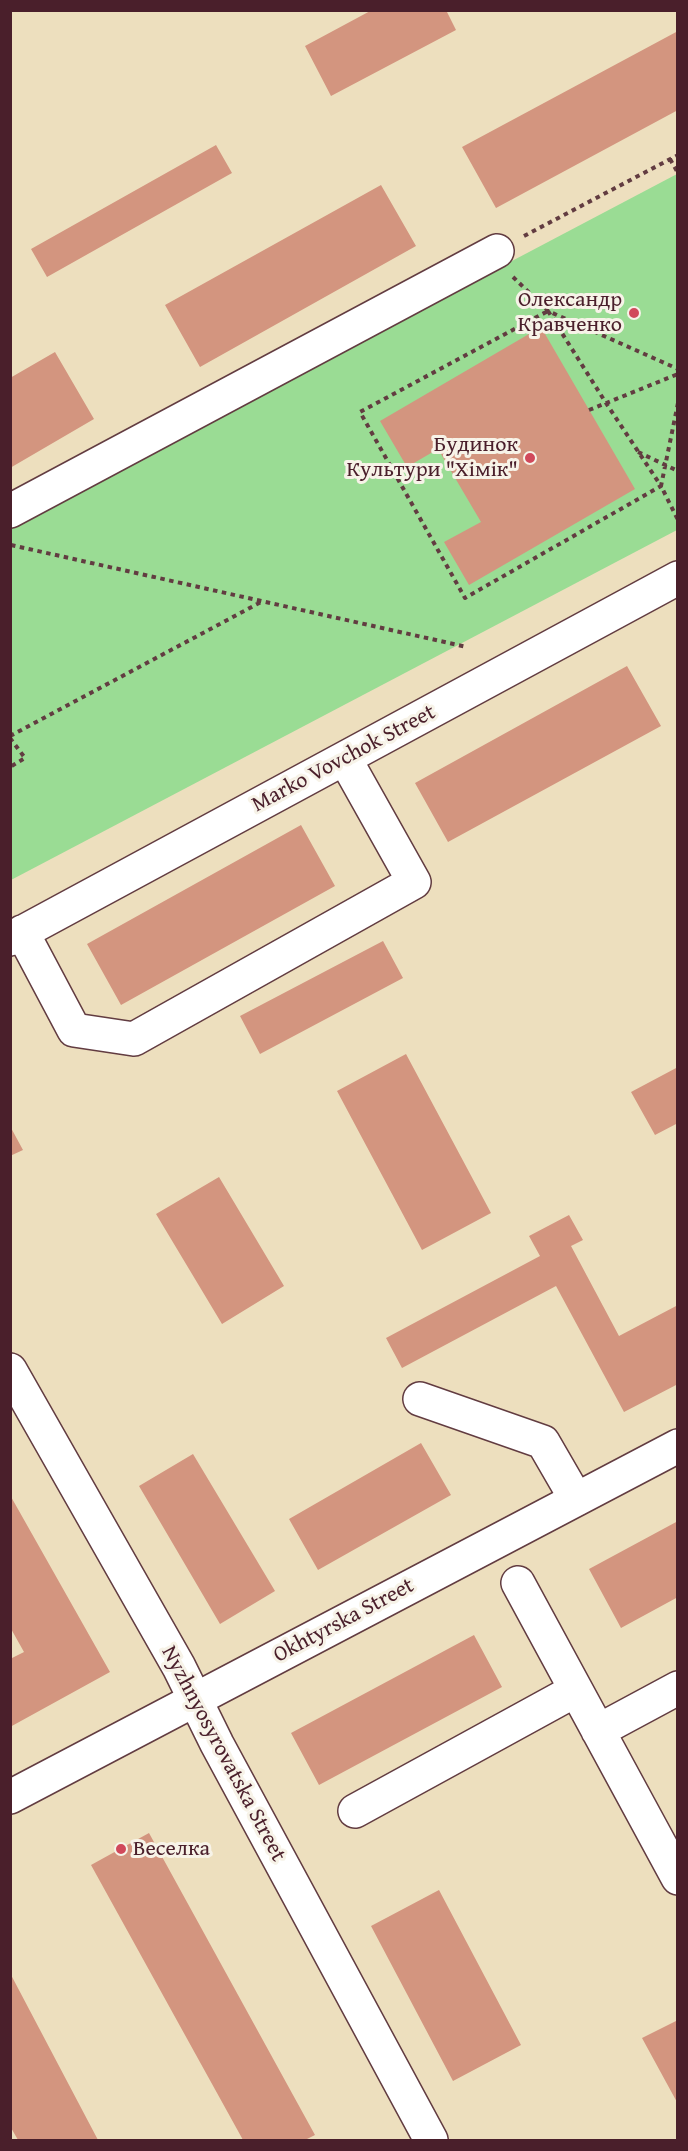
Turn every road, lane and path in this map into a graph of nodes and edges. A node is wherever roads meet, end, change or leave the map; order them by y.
1 (678, 155) edge
2 (670, 159) junction
3 (678, 173) edge
4 (504, 263) junction
5 (548, 311) junction
6 (678, 369) edge
7 (678, 374) edge
8 (606, 403) junction
9 (678, 403) edge
10 (589, 410) dead end
11 (638, 452) junction
12 (665, 465) junction
13 (678, 471) edge
14 (661, 486) junction
15 (10, 511) edge
16 (678, 520) edge
17 (10, 545) edge
18 (678, 578) edge
19 (262, 602) junction
20 (467, 647) dead end
21 (10, 737) edge
22 (345, 759) junction
23 (10, 766) edge
24 (16, 935) edge
25 (10, 1370) edge
26 (420, 1399) dead end
27 (678, 1446) edge
28 (576, 1499) junction
29 (518, 1583) dead end
30 (678, 1688) edge
31 (576, 1690) junction
32 (196, 1699) junction
33 (598, 1731) junction
34 (10, 1797) edge
35 (355, 1811) dead end
36 (678, 1878) edge
37 (431, 2140) edge

1 - 2 path
2 - 3 path
2 - 4 path
4 - 5 path
4 - 15 street
5 - 6 path
5 - 8 path
5 - 14 path
7 - 8 path
8 - 10 path
8 - 11 path
9 - 12 path
11 - 12 path
11 - 14 path
12 - 13 path
12 - 14 path
14 - 16 path
17 - 19 path
18 - 22 street, Marko Vovchok Street
19 - 20 path
19 - 21 path
21 - 23 path
22 - 24 street, Marko Vovchok Street
22 - 24 street
25 - 32 street, Nyzhnyosyrovatska Street
26 - 28 street
27 - 28 street, Okhtyrska Street
28 - 32 street, Okhtyrska Street
29 - 31 street
30 - 33 street
31 - 33 street
31 - 35 street
32 - 34 street, Okhtyrska Street
32 - 37 street, Nyzhnyosyrovatska Street
33 - 36 street

